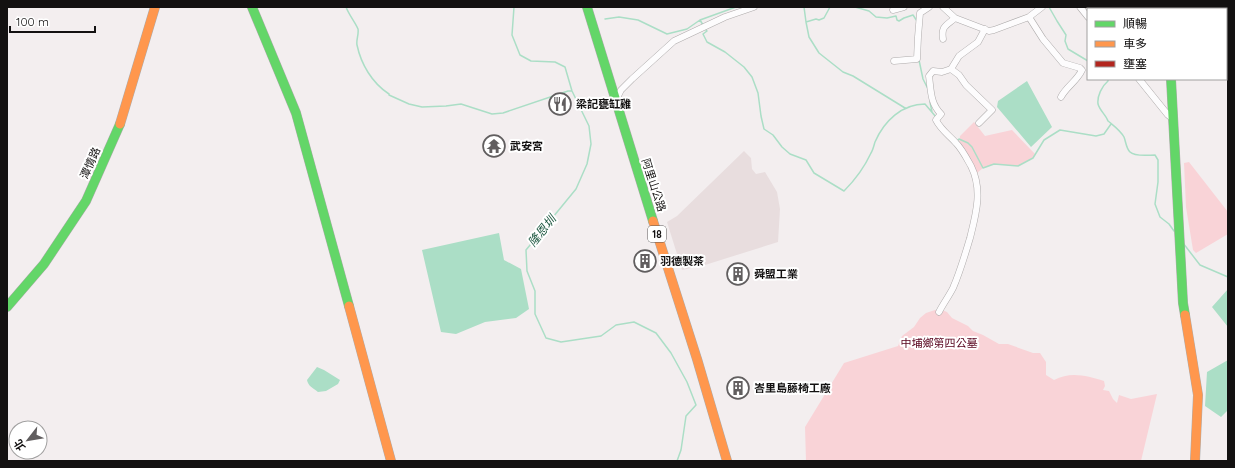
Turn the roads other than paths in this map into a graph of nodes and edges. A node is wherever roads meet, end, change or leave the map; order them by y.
1 (155, 7) edge
2 (252, 7) edge
3 (587, 7) edge
4 (754, 7) edge
5 (904, 7) edge
6 (929, 7) edge
7 (943, 7) edge
8 (1042, 7) edge
9 (1080, 7) edge
10 (893, 10) dead end
11 (920, 10) edge
12 (1087, 16) edge
13 (1029, 17) junction
14 (955, 18) junction
15 (985, 29) junction
16 (943, 39) dead end
17 (894, 61) dead end
18 (951, 69) junction
19 (1140, 80) edge
20 (1171, 80) edge
21 (1061, 98) dead end
22 (616, 100) junction
23 (1173, 118) junction
24 (979, 123) dead end
25 (7, 307) edge
26 (938, 312) dead end
27 (392, 461) edge
28 (727, 461) edge
29 (1195, 461) edge

1 - 25 street, 潭情路
2 - 27 street
3 - 22 street, 阿里山公路 / 18
4 - 22 street
5 - 10 street
6 - 11 street
7 - 14 street
8 - 13 street
9 - 12 street
11 - 17 street
13 - 15 street
13 - 21 street
14 - 15 street
14 - 16 street
15 - 18 street
18 - 24 street
18 - 26 street
19 - 23 street
20 - 23 street
22 - 28 street, 阿里山公路 / 18
23 - 29 street

